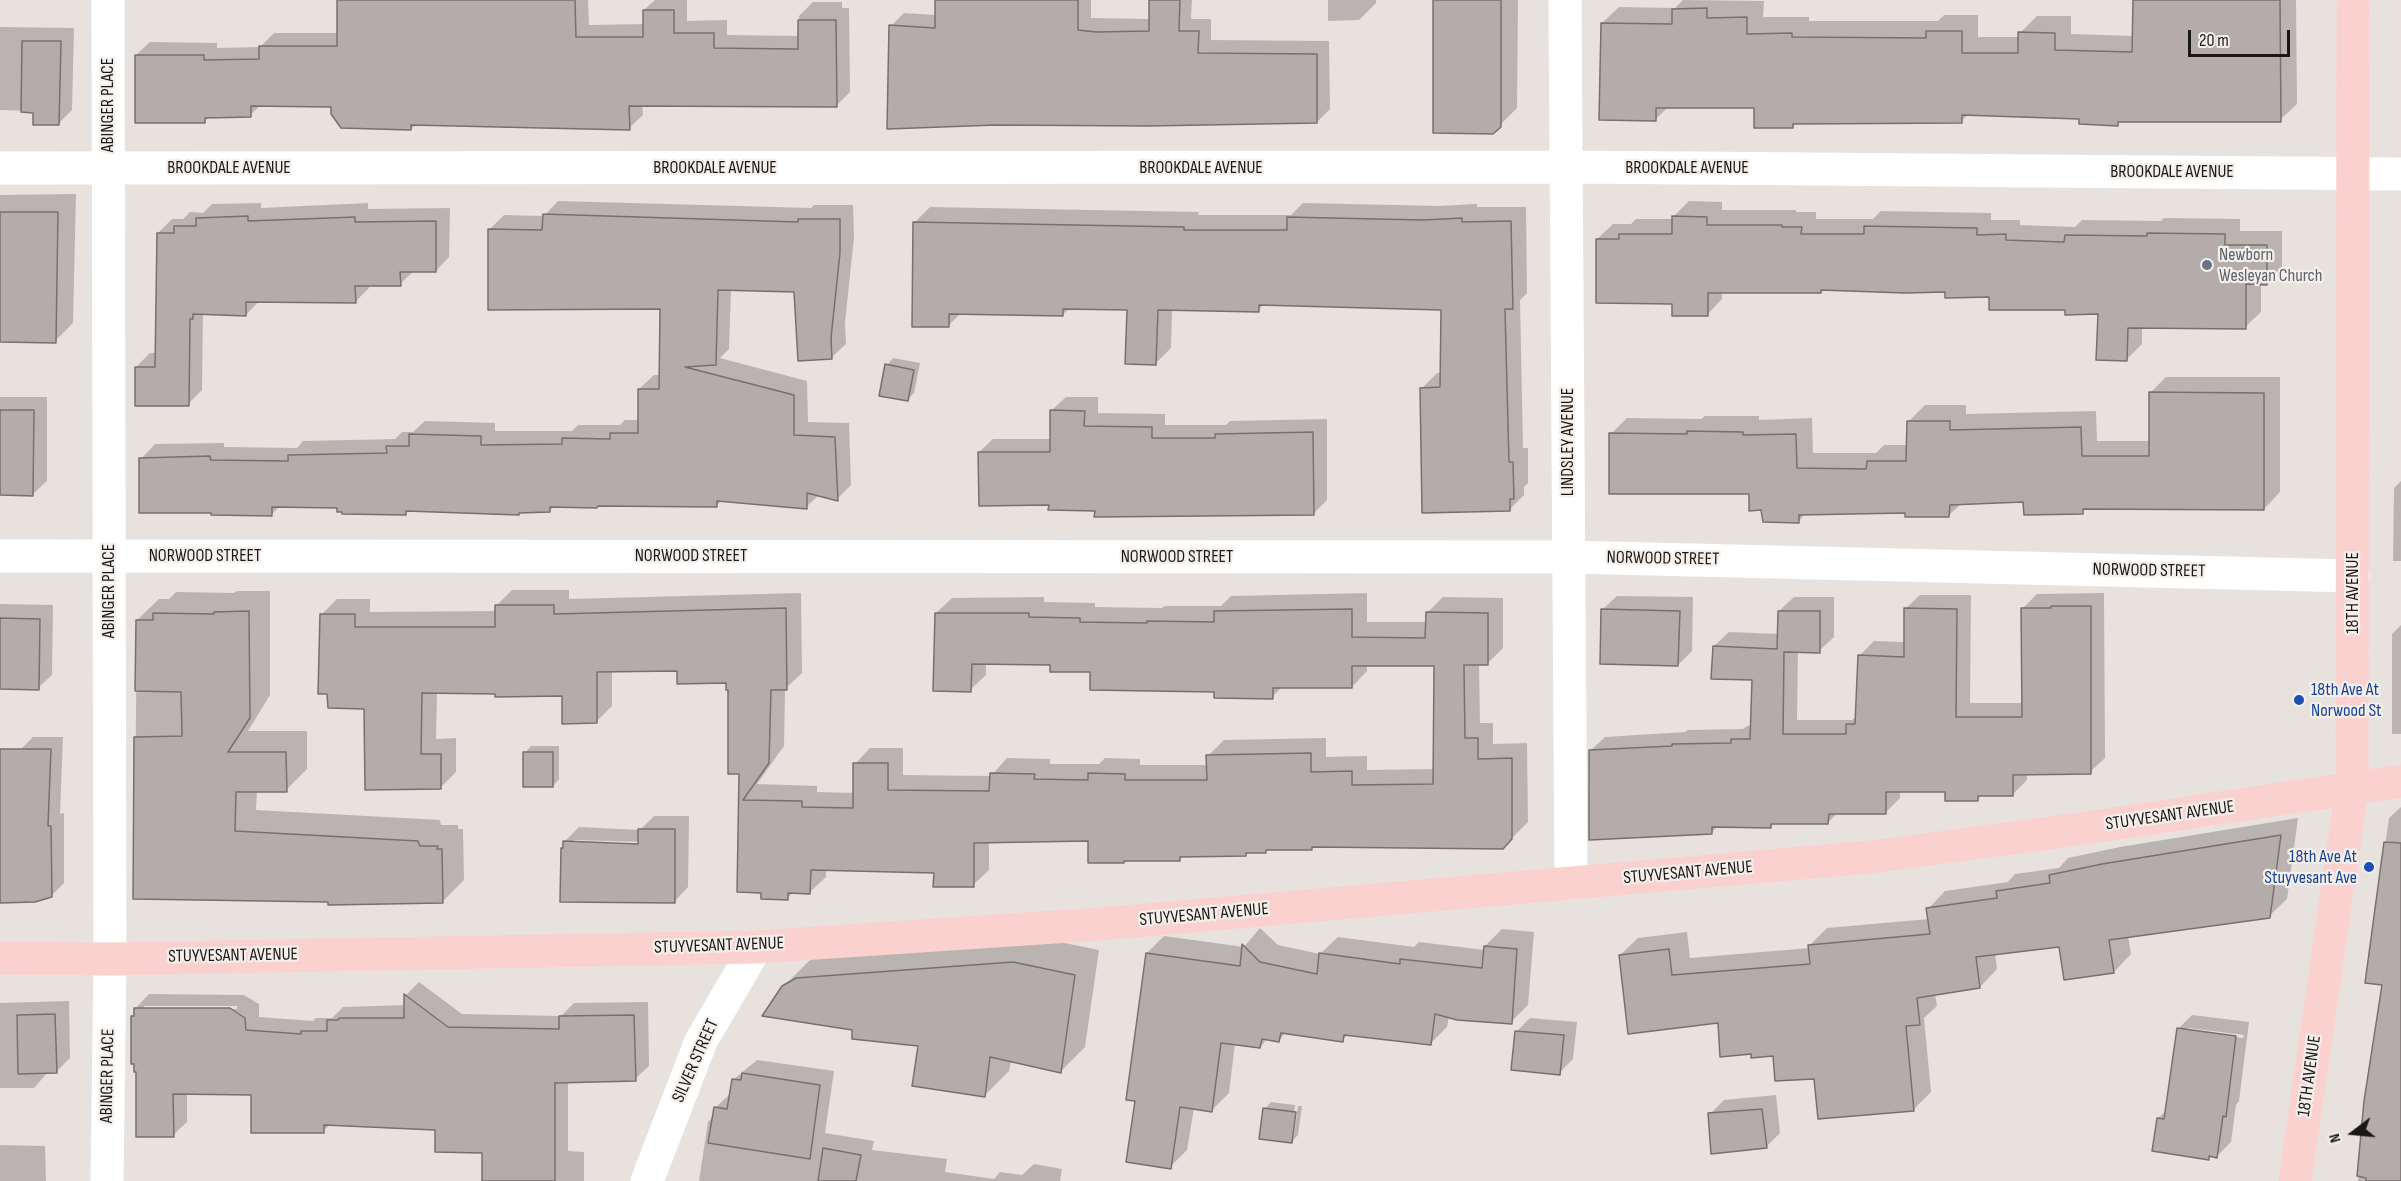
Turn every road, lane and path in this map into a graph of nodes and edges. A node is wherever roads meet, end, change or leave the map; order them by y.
1 (108, 0) edge
2 (1565, 0) edge
3 (2353, 0) edge
4 (1566, 167) junction
5 (0, 168) edge
6 (108, 168) junction
7 (2353, 173) junction
8 (2401, 174) edge
9 (0, 556) edge
10 (109, 556) junction
11 (1569, 557) junction
12 (2353, 576) junction
13 (2401, 781) edge
14 (2352, 789) junction
15 (1570, 883) junction
16 (756, 946) junction
17 (0, 958) edge
18 (110, 959) junction
19 (107, 1181) edge
20 (647, 1181) edge
21 (2295, 1181) edge

1 - 6 street, ABINGER PLACE
2 - 4 street, LINDSLEY AVENUE
3 - 7 main road, 18TH AVENUE
4 - 6 street, BROOKDALE AVENUE
4 - 7 street, BROOKDALE AVENUE
4 - 11 street, LINDSLEY AVENUE
5 - 6 street, BROOKDALE AVENUE
6 - 10 street, ABINGER PLACE
7 - 8 street, BROOKDALE AVENUE
7 - 12 main road, 18TH AVENUE
9 - 10 street, NORWOOD STREET
10 - 11 street, NORWOOD STREET
10 - 18 street, ABINGER PLACE
11 - 12 street, NORWOOD STREET
11 - 15 street, LINDSLEY AVENUE
12 - 14 main road, 18TH AVENUE
13 - 14 main road, STUYVESANT AVENUE
14 - 15 main road, STUYVESANT AVENUE
14 - 21 main road, 18TH AVENUE
15 - 16 main road, STUYVESANT AVENUE
16 - 18 main road, STUYVESANT AVENUE
16 - 20 street, SILVER STREET
17 - 18 main road, STUYVESANT AVENUE
18 - 19 street, ABINGER PLACE

